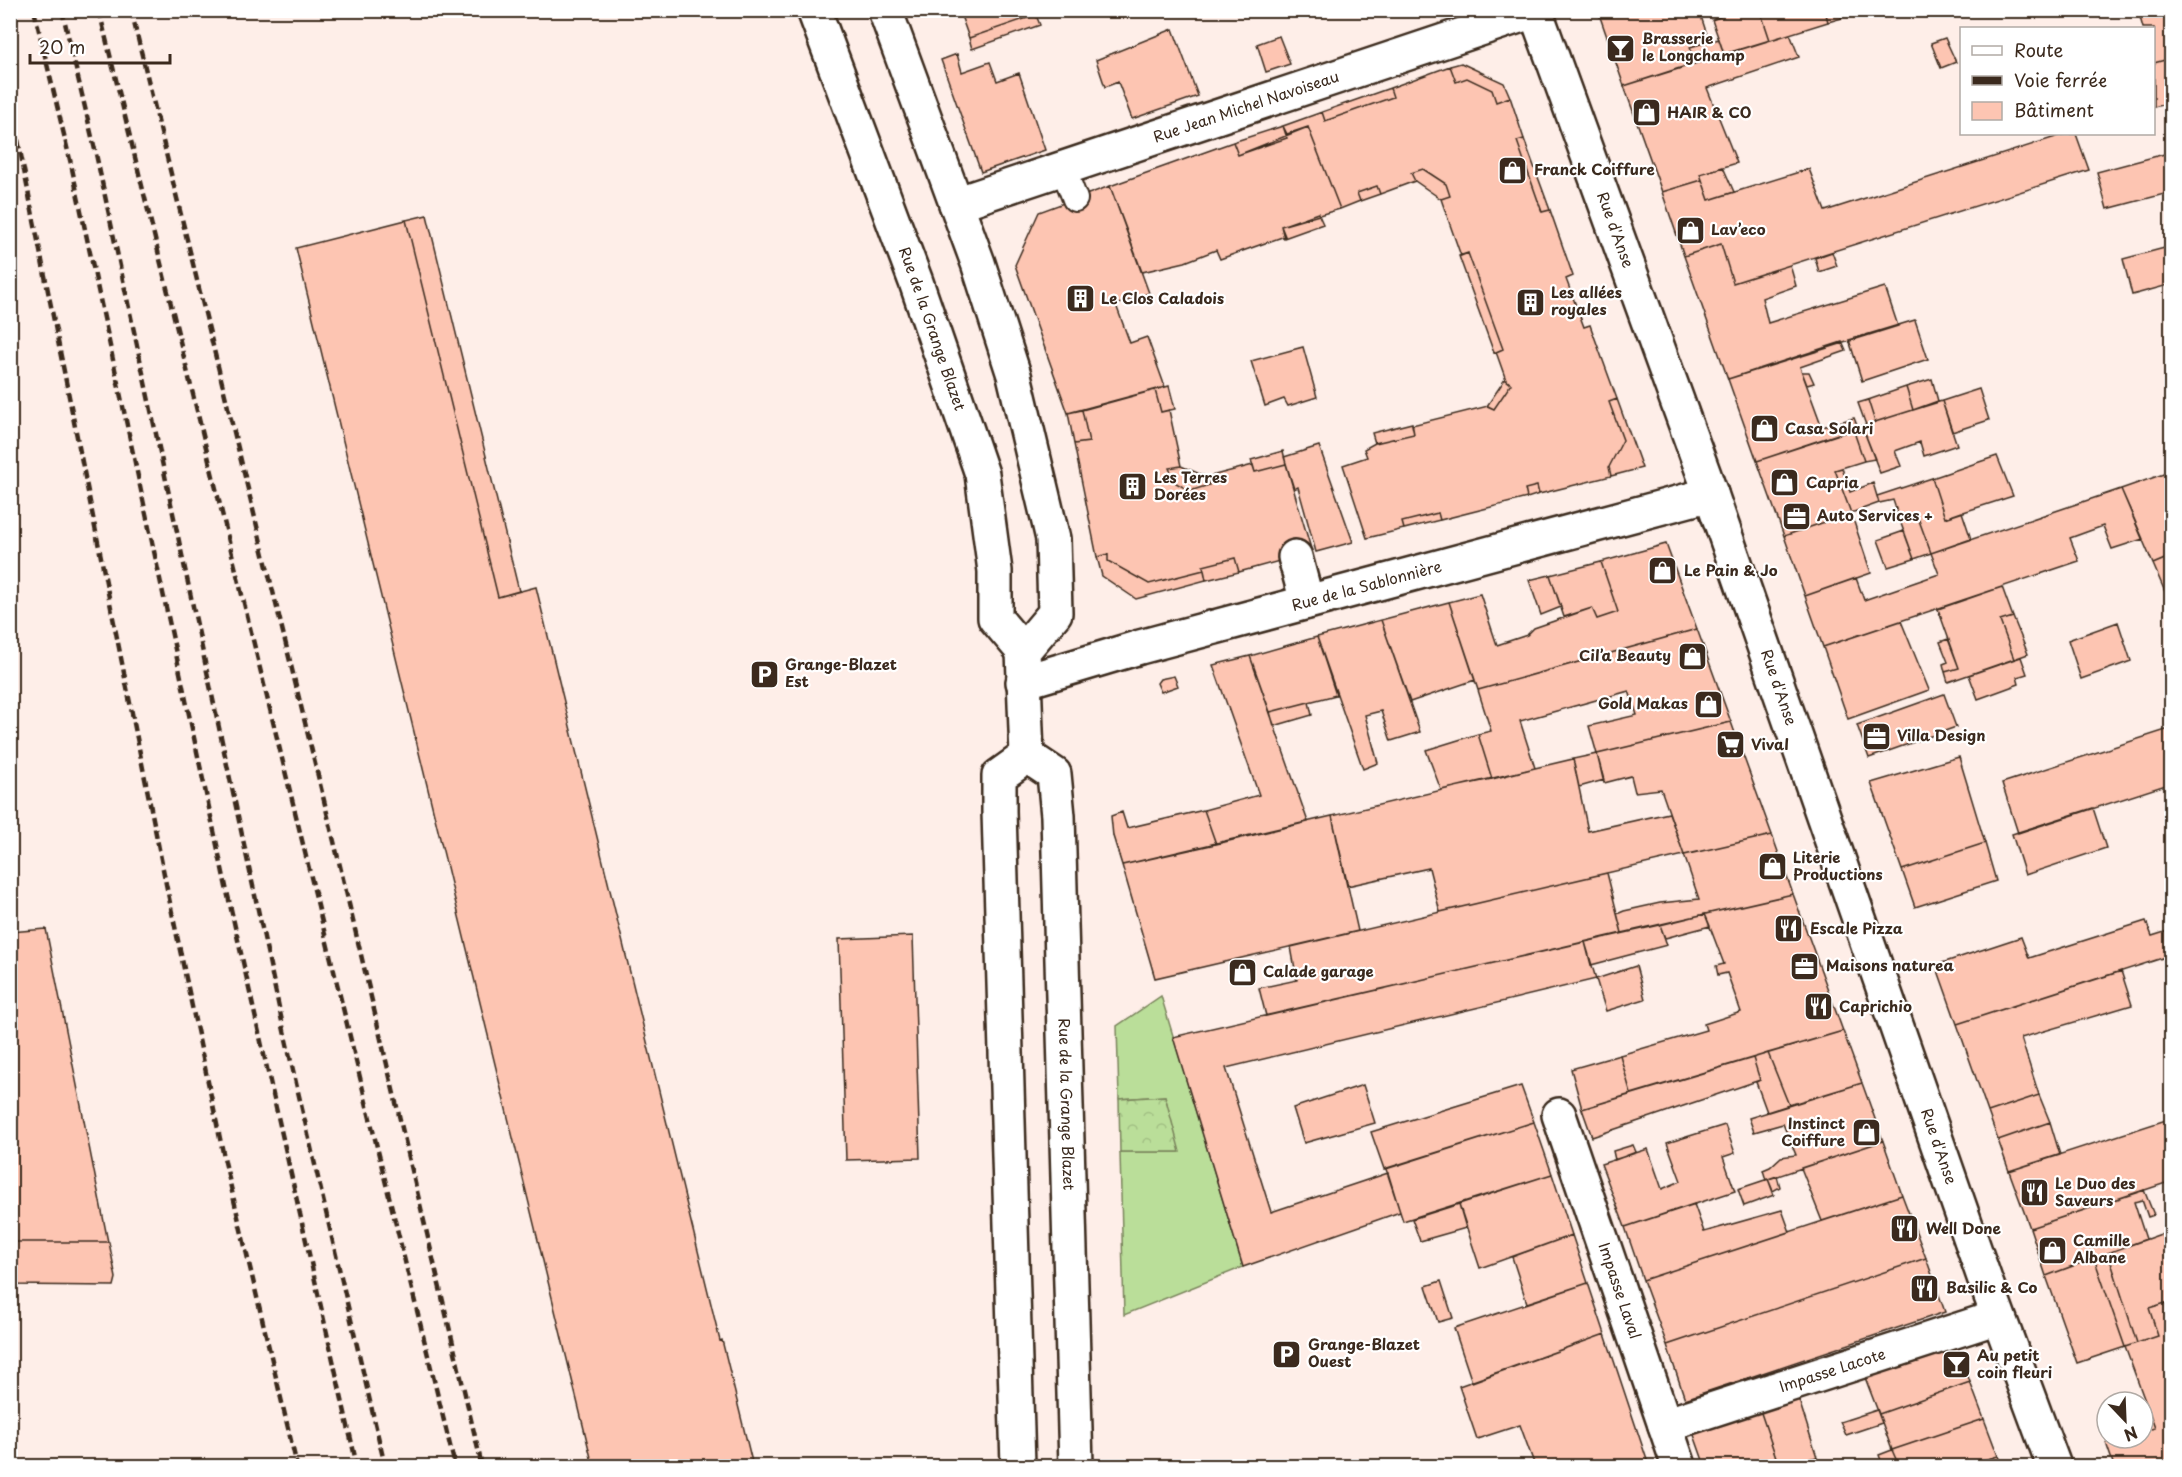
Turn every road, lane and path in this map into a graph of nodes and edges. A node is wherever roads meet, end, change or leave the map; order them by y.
1 (814, 10) edge
2 (885, 10) edge
3 (1536, 11) edge
4 (1063, 168) junction
5 (1075, 199) dead end
6 (956, 204) junction
7 (1711, 494) junction
8 (1295, 557) dead end
9 (1307, 602) junction
10 (1023, 667) junction
11 (1027, 756) junction
12 (1559, 1115) dead end
13 (1998, 1317) junction
14 (1665, 1425) junction
15 (1018, 1467) edge
16 (1076, 1467) edge
17 (1679, 1467) edge
18 (2055, 1467) edge

1 - 10 street, Rue de la Grange Blazet
2 - 6 street
3 - 4 street, Rue Jean Michel Navoiseau
3 - 7 street, Rue d'Anse
4 - 5 lane
4 - 6 street, Rue Jean Michel Navoiseau
6 - 10 street
7 - 9 street, Rue de la Sablonnière
7 - 13 street, Rue d'Anse
8 - 9 street
9 - 10 street, Rue de la Sablonnière
10 - 11 street
11 - 15 street
11 - 16 street, Rue de la Grange Blazet
12 - 14 street, Impasse Laval
13 - 14 street, Impasse Lacote
13 - 18 street, Rue d'Anse
14 - 17 street, Impasse Laval

